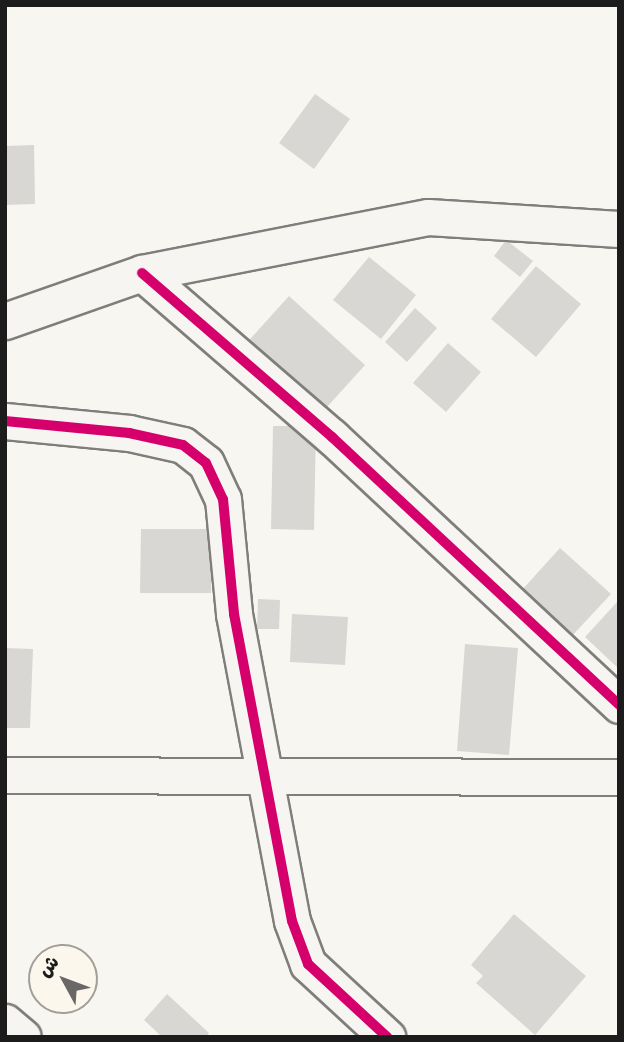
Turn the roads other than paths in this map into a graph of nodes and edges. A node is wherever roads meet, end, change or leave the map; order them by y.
1 (619, 229) edge
2 (142, 273) junction
3 (5, 321) edge
4 (5, 421) edge
5 (619, 705) edge
6 (5, 775) edge
7 (265, 777) junction
8 (619, 777) edge
9 (5, 1022) edge
10 (23, 1037) edge
11 (387, 1037) edge

1 - 2 street
2 - 3 street
2 - 5 street
4 - 7 street
6 - 7 street
7 - 8 street
7 - 11 street
9 - 10 street

